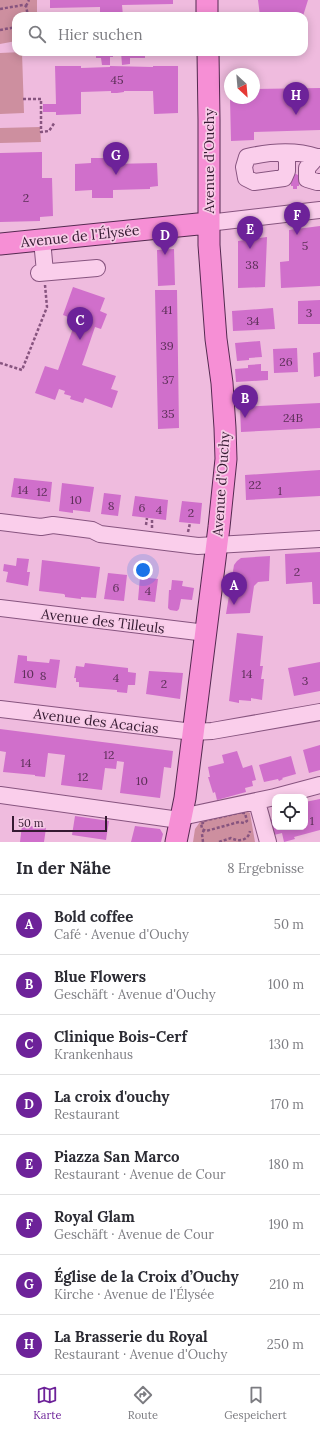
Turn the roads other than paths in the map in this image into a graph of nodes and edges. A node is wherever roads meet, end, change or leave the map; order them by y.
1 (207, 0) edge
2 (207, 12) edge
3 (208, 56) edge
4 (282, 154) dead end
5 (318, 157) edge
6 (320, 182) edge
7 (320, 210) edge
8 (208, 223) junction
9 (42, 240) junction
10 (0, 244) edge
11 (97, 268) dead end
12 (0, 522) edge
13 (320, 539) edge
14 (216, 546) junction
15 (0, 608) edge
16 (206, 633) junction
17 (0, 710) edge
18 (320, 712) edge
19 (193, 732) junction
20 (320, 785) edge
21 (286, 794) edge
22 (0, 795) edge
23 (272, 798) edge
24 (257, 802) junction
25 (182, 817) junction
26 (176, 842) edge
27 (268, 842) edge

1 - 2 main road
3 - 8 main road, Avenue d'Ouchy
4 - 5 street
5 - 6 street
7 - 8 street
8 - 9 main road, Avenue de l'Élysée
8 - 14 main road, Avenue d'Ouchy
9 - 10 main road, Avenue de l'Élysée
9 - 11 street
12 - 14 street
13 - 14 street
14 - 16 main road, Avenue d'Ouchy
15 - 16 street, Avenue des Tilleuls
16 - 19 main road, Avenue d'Ouchy
17 - 19 street, Avenue des Acacias
18 - 19 street, Avenue des Acacias
19 - 25 main road, Avenue d'Ouchy
20 - 21 street
22 - 25 street
23 - 24 street
24 - 25 street
24 - 27 street
25 - 26 main road, Avenue d'Ouchy

